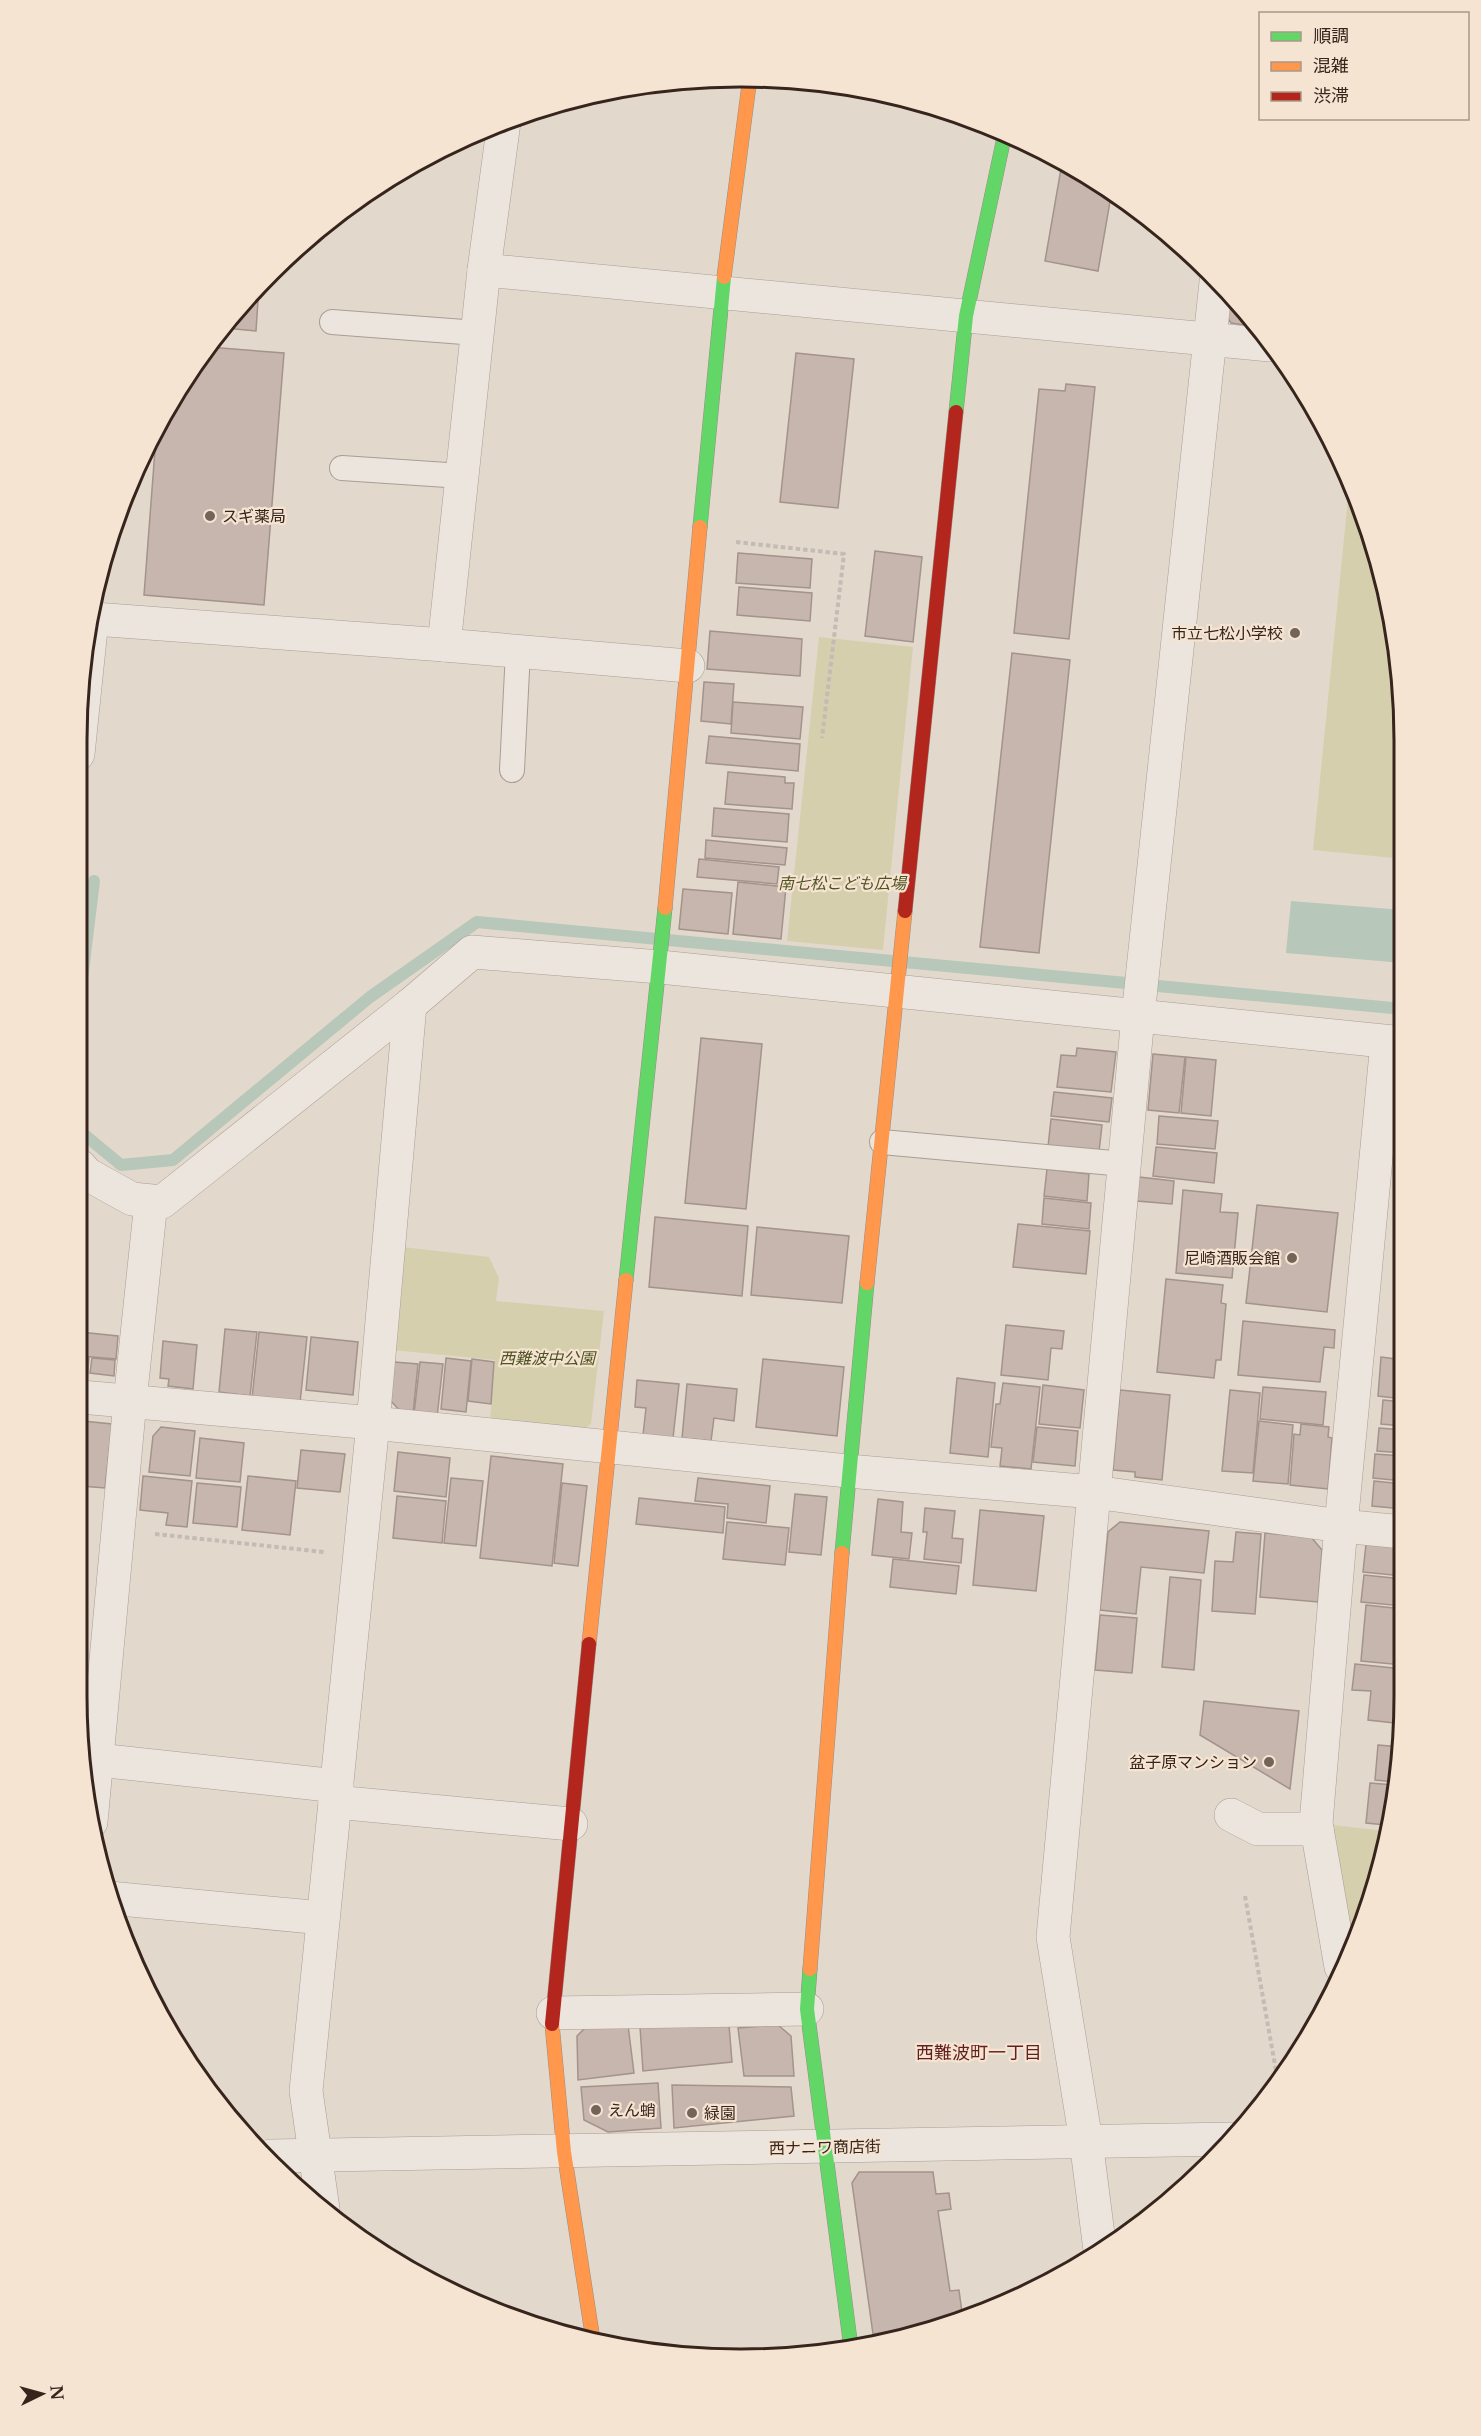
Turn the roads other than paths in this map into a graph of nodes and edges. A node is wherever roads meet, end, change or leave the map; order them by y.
1 (749, 87) edge
2 (503, 132) edge
3 (1003, 142) edge
4 (484, 270) junction
5 (1215, 291) edge
6 (722, 292) junction
7 (966, 316) junction
8 (332, 322) dead end
9 (477, 333) junction
10 (1209, 339) junction
11 (1260, 344) edge
12 (342, 468) dead end
13 (462, 476) junction
14 (99, 619) edge
15 (444, 645) junction
16 (518, 651) junction
17 (688, 666) junction
18 (512, 770) dead end
19 (660, 967) junction
20 (896, 990) junction
21 (410, 1005) junction
22 (1138, 1016) junction
23 (1394, 1042) edge
24 (1394, 1051) edge
25 (882, 1142) junction
26 (1124, 1164) junction
27 (87, 1174) edge
28 (151, 1202) junction
29 (87, 1397) edge
30 (130, 1401) junction
31 (373, 1423) junction
32 (608, 1448) junction
33 (848, 1471) junction
34 (1094, 1492) junction
35 (1341, 1526) junction
36 (1394, 1531) edge
37 (93, 1694) edge
38 (98, 1761) junction
39 (95, 1791) edge
40 (336, 1794) junction
41 (1231, 1815) dead end
42 (571, 1824) junction
43 (1317, 1829) junction
44 (120, 1899) edge
45 (323, 1918) junction
46 (1339, 1957) edge
47 (807, 2009) junction
48 (553, 2013) junction
49 (1219, 2141) edge
50 (824, 2147) junction
51 (564, 2152) junction
52 (276, 2156) edge
53 (315, 2156) junction
54 (1088, 2157) junction
55 (321, 2196) edge
56 (1099, 2242) edge
57 (592, 2331) edge
58 (850, 2339) edge

1 - 6 street
2 - 4 street
3 - 7 street
4 - 6 street
4 - 9 street
5 - 10 street
6 - 7 street
6 - 17 street
7 - 10 street
7 - 20 street
8 - 9 lane
9 - 13 street
10 - 11 street
10 - 22 street
12 - 13 lane
13 - 15 street
14 - 15 street
15 - 16 street
16 - 17 street
16 - 18 lane
17 - 19 street
19 - 20 street
19 - 21 street
19 - 32 street
20 - 22 street
20 - 25 street
21 - 28 street
21 - 31 street
22 - 23 street
22 - 26 street
24 - 35 street
25 - 26 lane
25 - 33 street
26 - 34 street
27 - 28 street
28 - 30 street
29 - 30 street
30 - 31 street
30 - 37 street
31 - 32 street
31 - 40 street
32 - 33 street
32 - 42 street
33 - 34 street
33 - 47 street
34 - 35 street
34 - 54 street
35 - 36 street
35 - 43 street
37 - 38 street
38 - 39 street
38 - 40 street
40 - 42 street
40 - 45 street
41 - 43 street
42 - 48 street
43 - 46 street
44 - 45 street
45 - 53 street
47 - 48 street
47 - 50 street
48 - 51 street
49 - 54 street, 西ナニワ商店街
50 - 51 street, 西ナニワ商店街
50 - 54 street, 西ナニワ商店街
50 - 58 street
51 - 53 street, 西ナニワ商店街
51 - 57 street
52 - 53 street, 西ナニワ商店街
53 - 55 street
54 - 56 street

